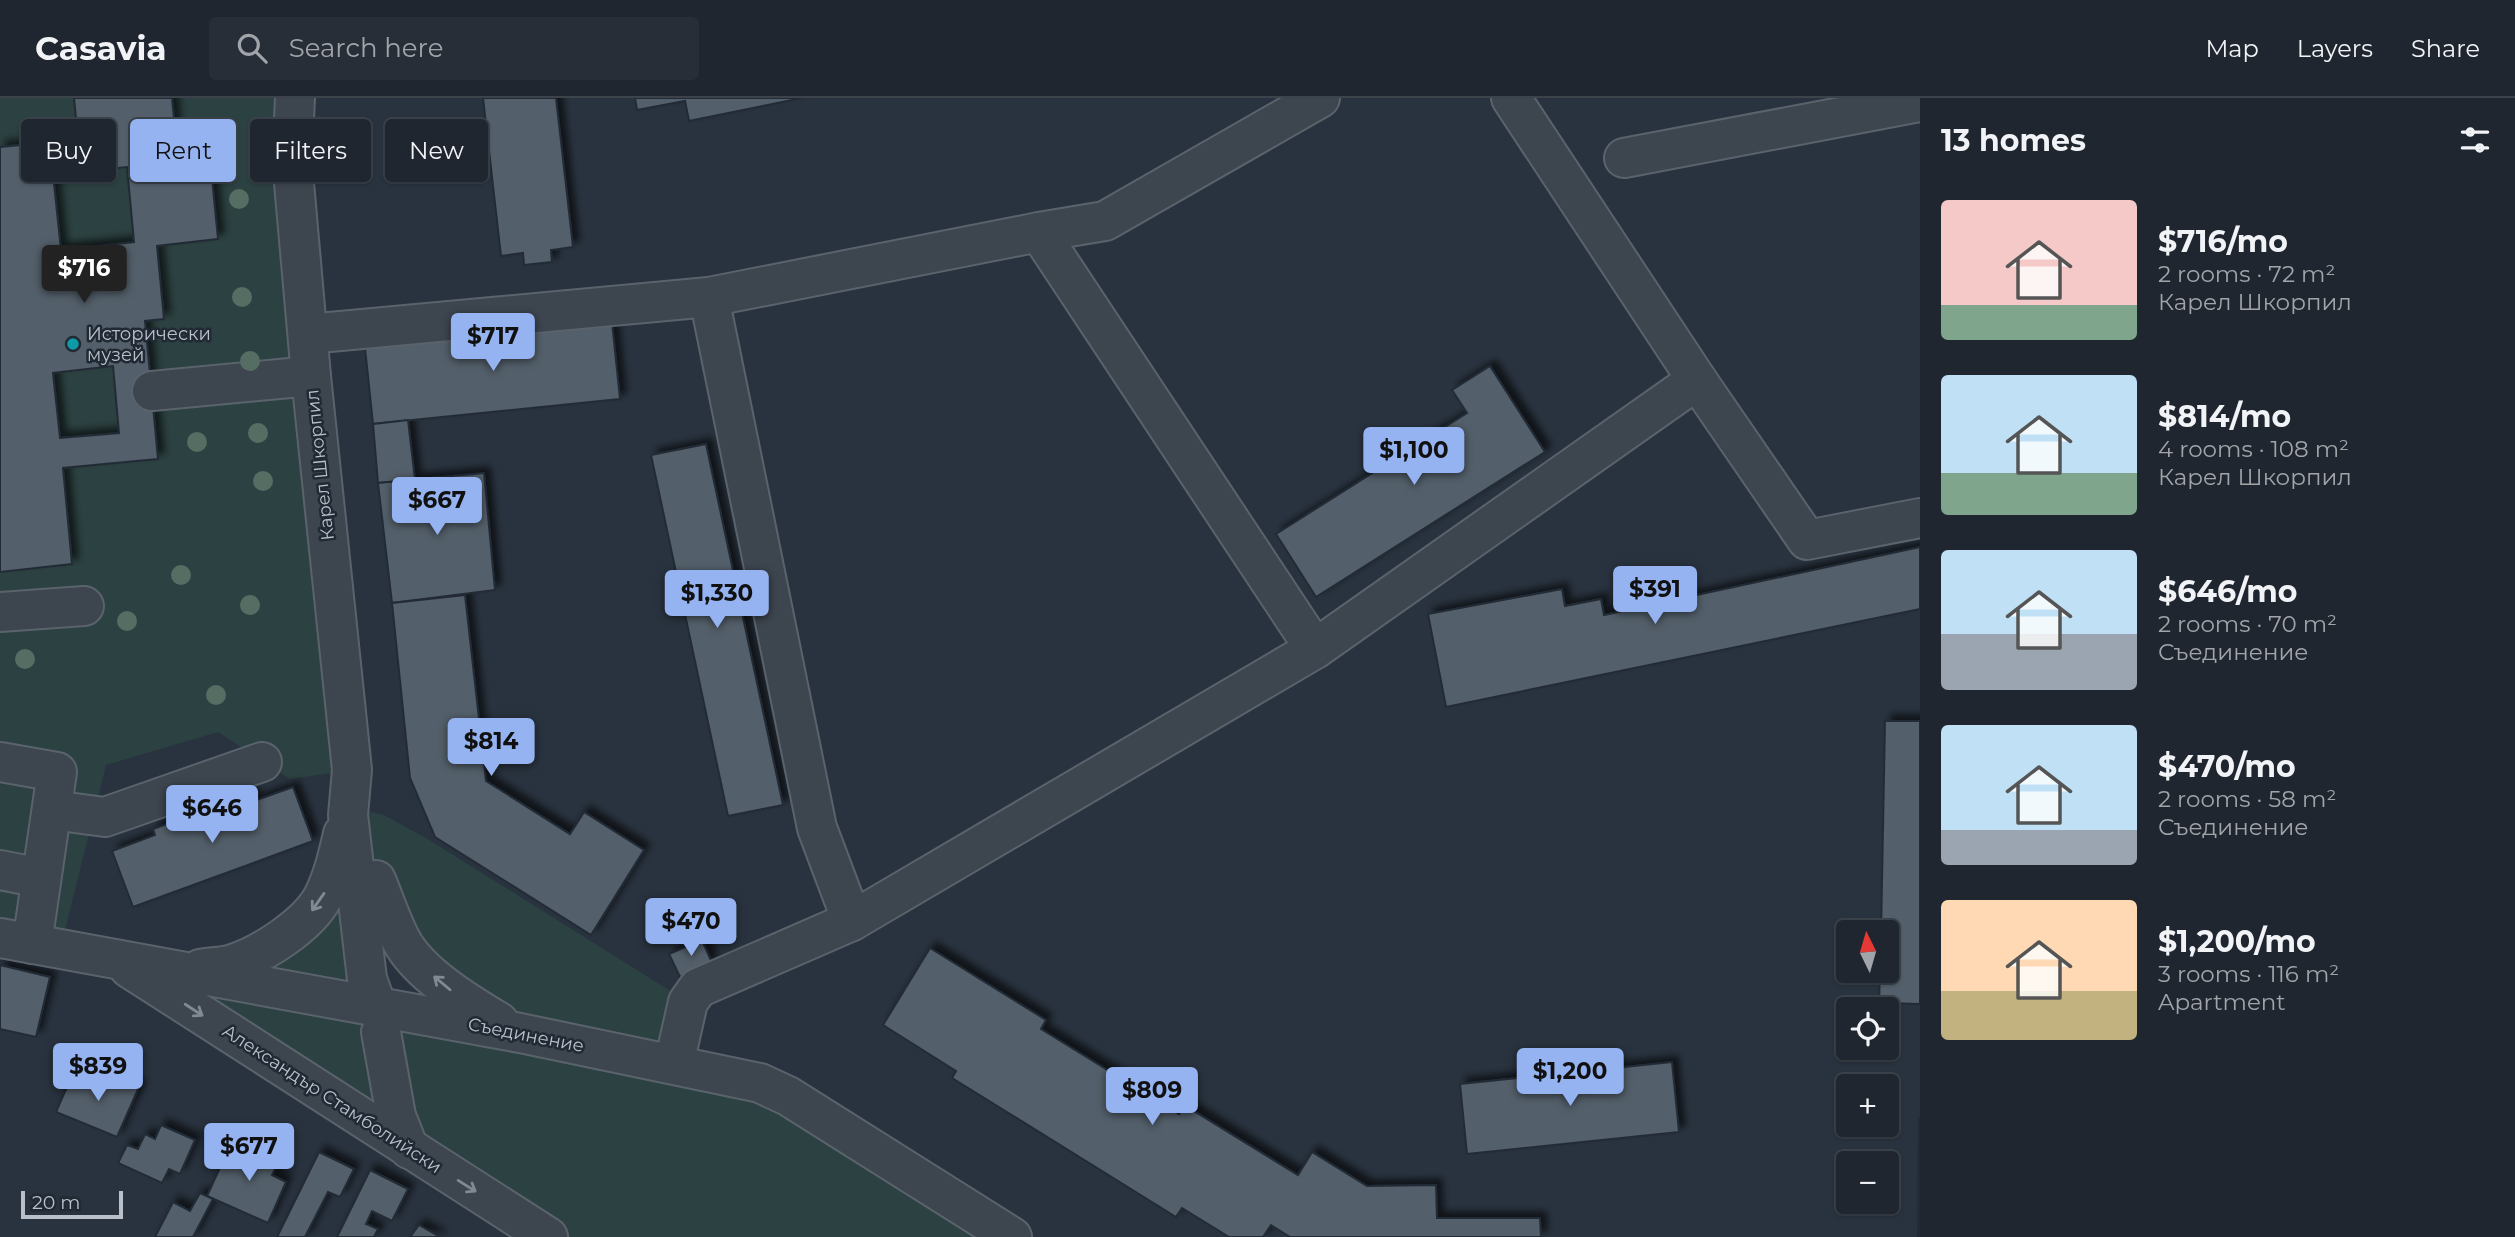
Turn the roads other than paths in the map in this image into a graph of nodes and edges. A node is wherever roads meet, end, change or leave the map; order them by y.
1 (278, 98) edge
2 (295, 98) edge
3 (1320, 98) edge
4 (1511, 98) edge
5 (1920, 102) edge
6 (280, 119) edge
7 (294, 119) edge
8 (1624, 158) dead end
9 (294, 182) edge
10 (1038, 232) junction
11 (709, 297) junction
12 (308, 334) junction
13 (311, 376) junction
14 (1697, 380) junction
15 (152, 391) dead end
16 (1920, 518) edge
17 (84, 606) dead end
18 (0, 612) edge
19 (1315, 649) junction
20 (0, 762) edge
21 (262, 762) dead end
22 (352, 770) junction
23 (51, 810) junction
24 (348, 816) junction
25 (0, 870) edge
26 (41, 878) junction
27 (376, 880) junction
28 (852, 920) junction
29 (16, 941) edge
30 (116, 960) junction
31 (183, 971) junction
32 (379, 1020) junction
33 (520, 1033) junction
34 (674, 1064) junction
35 (410, 1149) junction
36 (548, 1237) edge
37 (1012, 1237) edge

1 - 6 street, Карел Шкорпил
2 - 7 street, Карел Шкорпил
3 - 10 street
4 - 14 street
5 - 8 street
9 - 12 street, Карел Шкорпил
10 - 11 street
10 - 19 street
11 - 12 street
11 - 28 street
12 - 13 street, Карел Шкорпил
13 - 15 street
13 - 22 street, Карел Шкорпил
14 - 16 street
14 - 19 street
17 - 18 street
19 - 28 street
20 - 23 street
21 - 23 street
22 - 24 street, Карел Шкорпил
22 - 27 street, Карел Шкорпил
23 - 26 street
24 -> 31 street
24 - 32 street, Карел Шкорпил
25 - 26 street
26 - 29 street
27 - 32 street, Карел Шкорпил
33 -> 27 street
28 - 34 street
29 - 30 street, Съединение
30 - 31 street, Съединение
30 -> 35 street, Александър Стамболийски
31 - 32 street, Съединение
32 - 33 street, Съединение
32 - 35 street
33 - 34 street, Съединение
34 - 37 street, Съединение
35 -> 36 street, Александър Стамболийски

